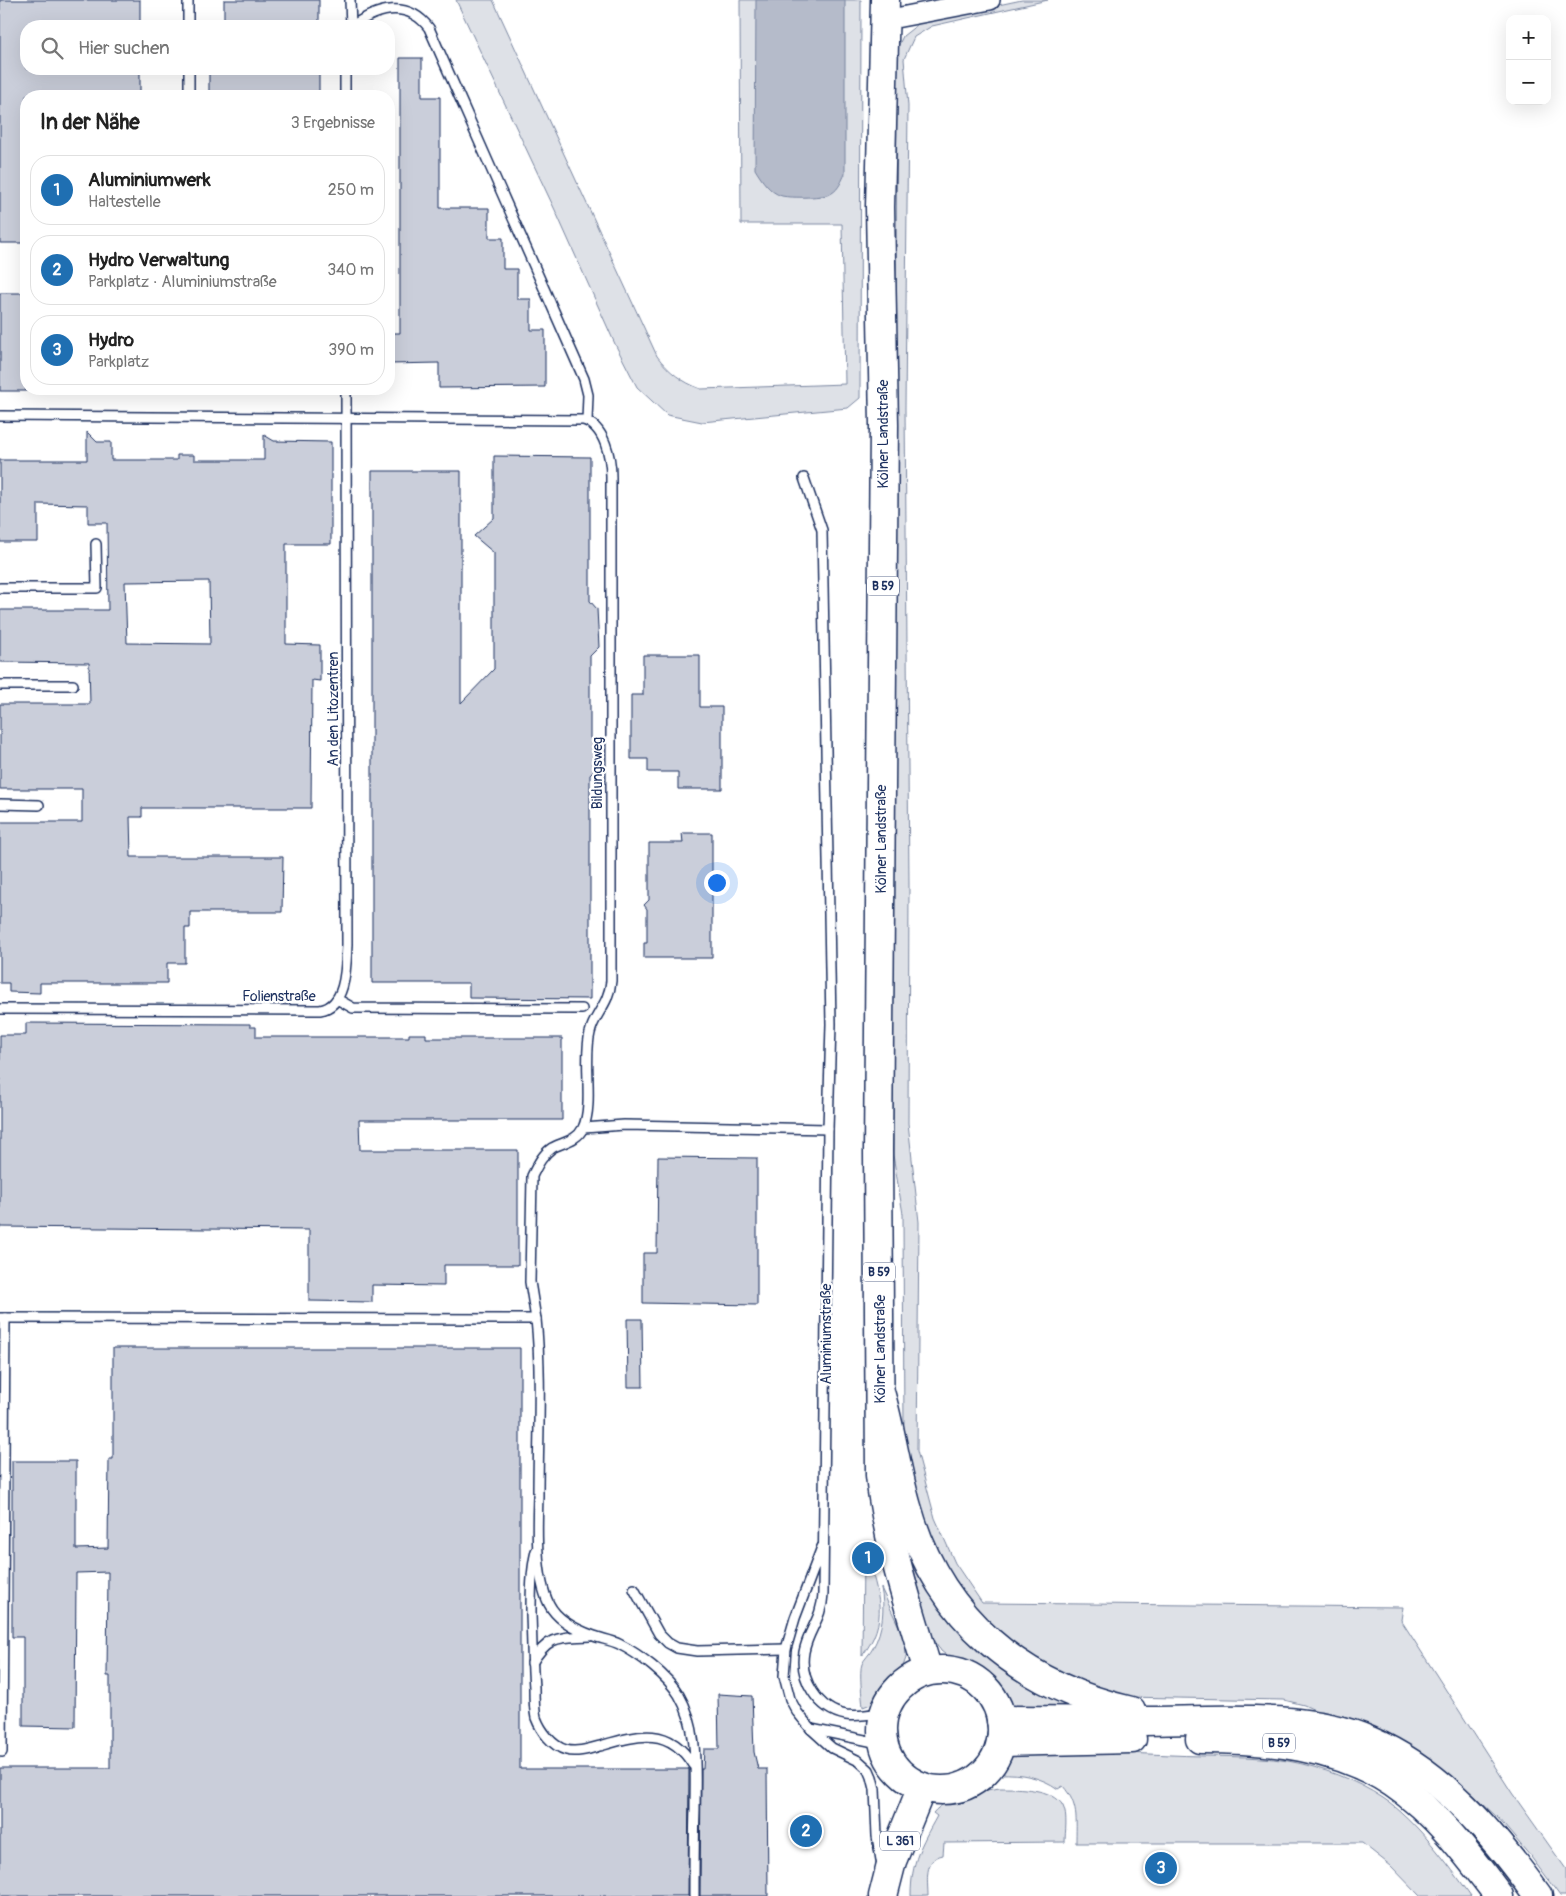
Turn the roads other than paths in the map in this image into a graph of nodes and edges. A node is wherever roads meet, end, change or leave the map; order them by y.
1 (188, 0) edge
2 (350, 0) edge
3 (990, 0) edge
4 (885, 10) edge
5 (188, 20) edge
6 (352, 20) edge
7 (362, 20) edge
8 (188, 75) edge
9 (345, 75) edge
10 (189, 90) edge
11 (345, 90) edge
12 (346, 395) edge
13 (0, 416) edge
14 (346, 418) junction
15 (587, 421) junction
16 (804, 478) dead end
17 (96, 544) dead end
18 (0, 588) edge
19 (0, 684) edge
20 (73, 685) dead end
21 (0, 804) edge
22 (39, 805) dead end
23 (337, 999) junction
24 (0, 1009) edge
25 (582, 1009) dead end
26 (584, 1128) junction
27 (828, 1129) junction
28 (2, 1318) edge
29 (536, 1319) junction
30 (880, 1392) junction
31 (825, 1540) junction
32 (537, 1546) junction
33 (634, 1589) dead end
34 (593, 1636) junction
35 (786, 1649) junction
36 (532, 1663) junction
37 (928, 1671) junction
38 (884, 1712) junction
39 (1181, 1720) junction
40 (811, 1729) junction
41 (1001, 1730) junction
42 (884, 1744) junction
43 (2, 1752) dead end
44 (695, 1768) junction
45 (922, 1786) junction
46 (884, 1890) edge
47 (694, 1896) edge
48 (1499, 1896) edge
49 (1538, 1896) edge

1 - 5 lane
2 - 6 lane
3 - 4 street
4 - 30 main road, Kölner Landstraße / B 59
7 - 15 lane
8 - 10 lane
9 - 11 lane
12 - 14 lane, An den Litozentren
13 - 14 lane
14 - 15 lane
14 - 23 lane, An den Litozentren
15 - 26 lane, Bildungsweg
16 - 27 lane, Aluminiumstraße
17 - 18 lane
19 - 20 lane
21 - 22 lane
23 - 24 lane, Folienstraße
23 - 25 lane
26 - 27 lane
26 - 29 lane
27 - 31 lane, Aluminiumstraße
28 - 29 lane
28 - 43 lane
29 - 32 lane
30 - 37 main road, Kölner Landstraße / B 59
30 - 39 main road
31 - 35 lane, Aluminiumstraße
31 - 38 lane, Aluminiumstraße
32 - 34 lane
32 - 36 lane
33 - 35 lane
34 - 36 lane
34 - 44 lane
35 - 40 lane, Aluminiumstraße
36 - 44 lane
37 - 38 main road
37 - 41 main road
38 - 42 main road
39 - 41 main road
39 - 49 main road
40 - 42 lane
40 - 46 lane, Aluminiumstraße
41 - 45 main road
41 - 48 main road, B 59
42 - 45 main road
44 - 47 lane
45 - 46 main road, L 361

